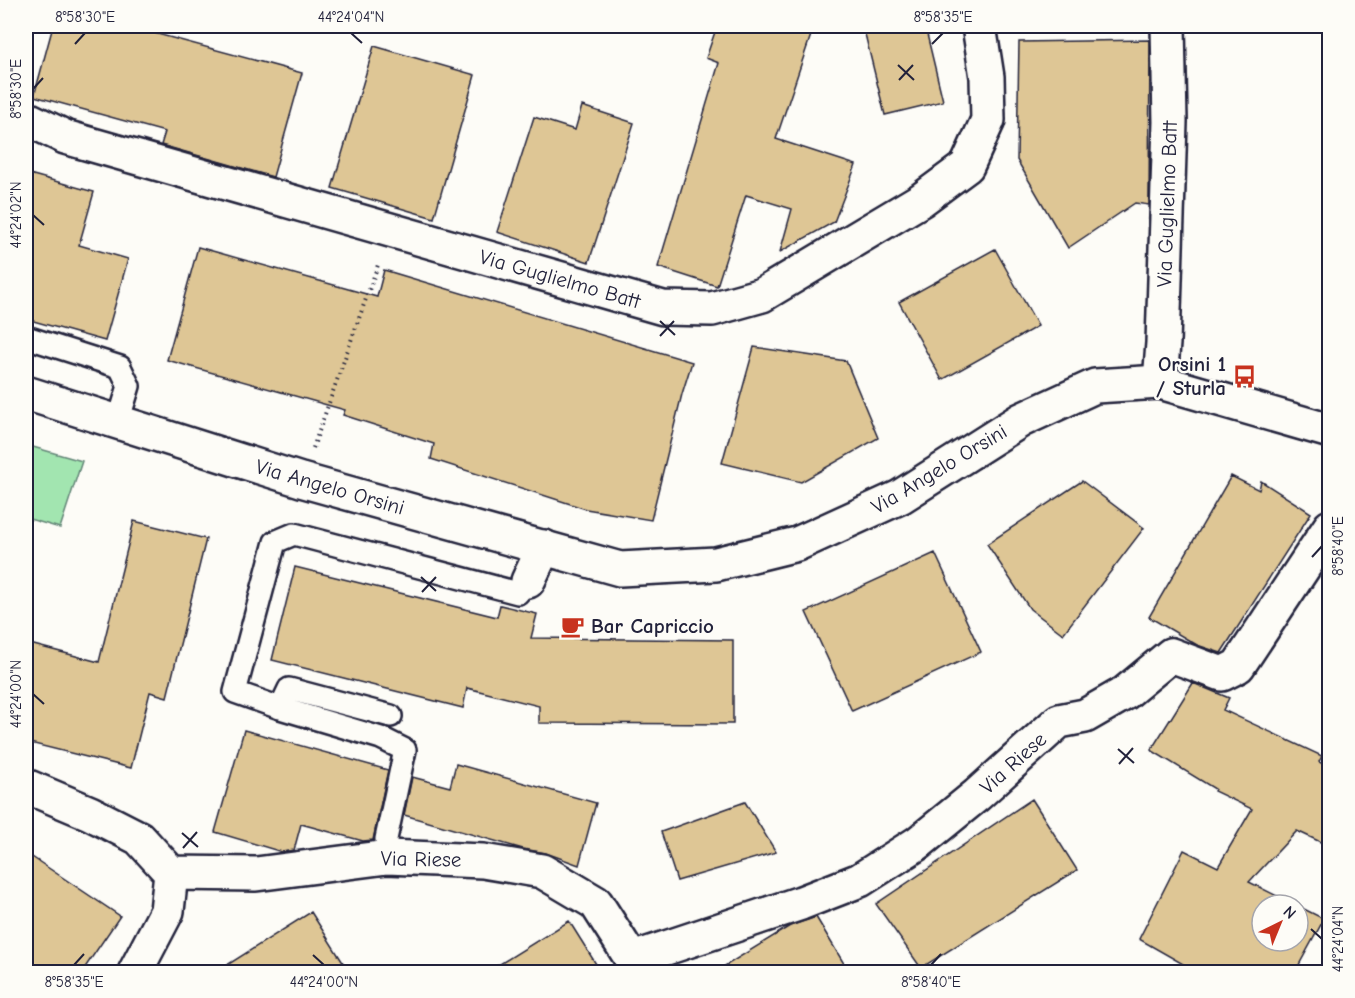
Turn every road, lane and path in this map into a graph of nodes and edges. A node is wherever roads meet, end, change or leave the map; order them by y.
1 (979, 26) edge
2 (1168, 26) edge
3 (26, 117) edge
4 (390, 231) junction
5 (26, 337) edge
6 (1160, 382) junction
7 (26, 393) edge
8 (118, 422) junction
9 (1329, 431) edge
10 (312, 449) dead end
11 (1329, 527) edge
12 (544, 548) junction
13 (528, 581) joint
14 (280, 708) junction
15 (391, 716) dead end
16 (26, 786) edge
17 (387, 857) junction
18 (171, 873) junction
19 (637, 966) edge
20 (135, 972) edge

1 - 4 street, Via Guglielmo Batt
2 - 6 street, Via Guglielmo Batt
3 - 4 street, Via Guglielmo Batt
4 - 10 path
5 - 8 lane
6 - 9 street, Via Angelo Orsini
6 - 12 street, Via Angelo Orsini
7 - 8 street, Via Angelo Orsini
8 - 12 street, Via Angelo Orsini
11 - 19 street, Via Riese
12 - 13 street
13 - 14 lane
14 - 15 lane
14 - 17 lane
16 - 18 street
17 - 18 street, Via Riese
17 - 19 street, Via Riese
18 - 20 street

